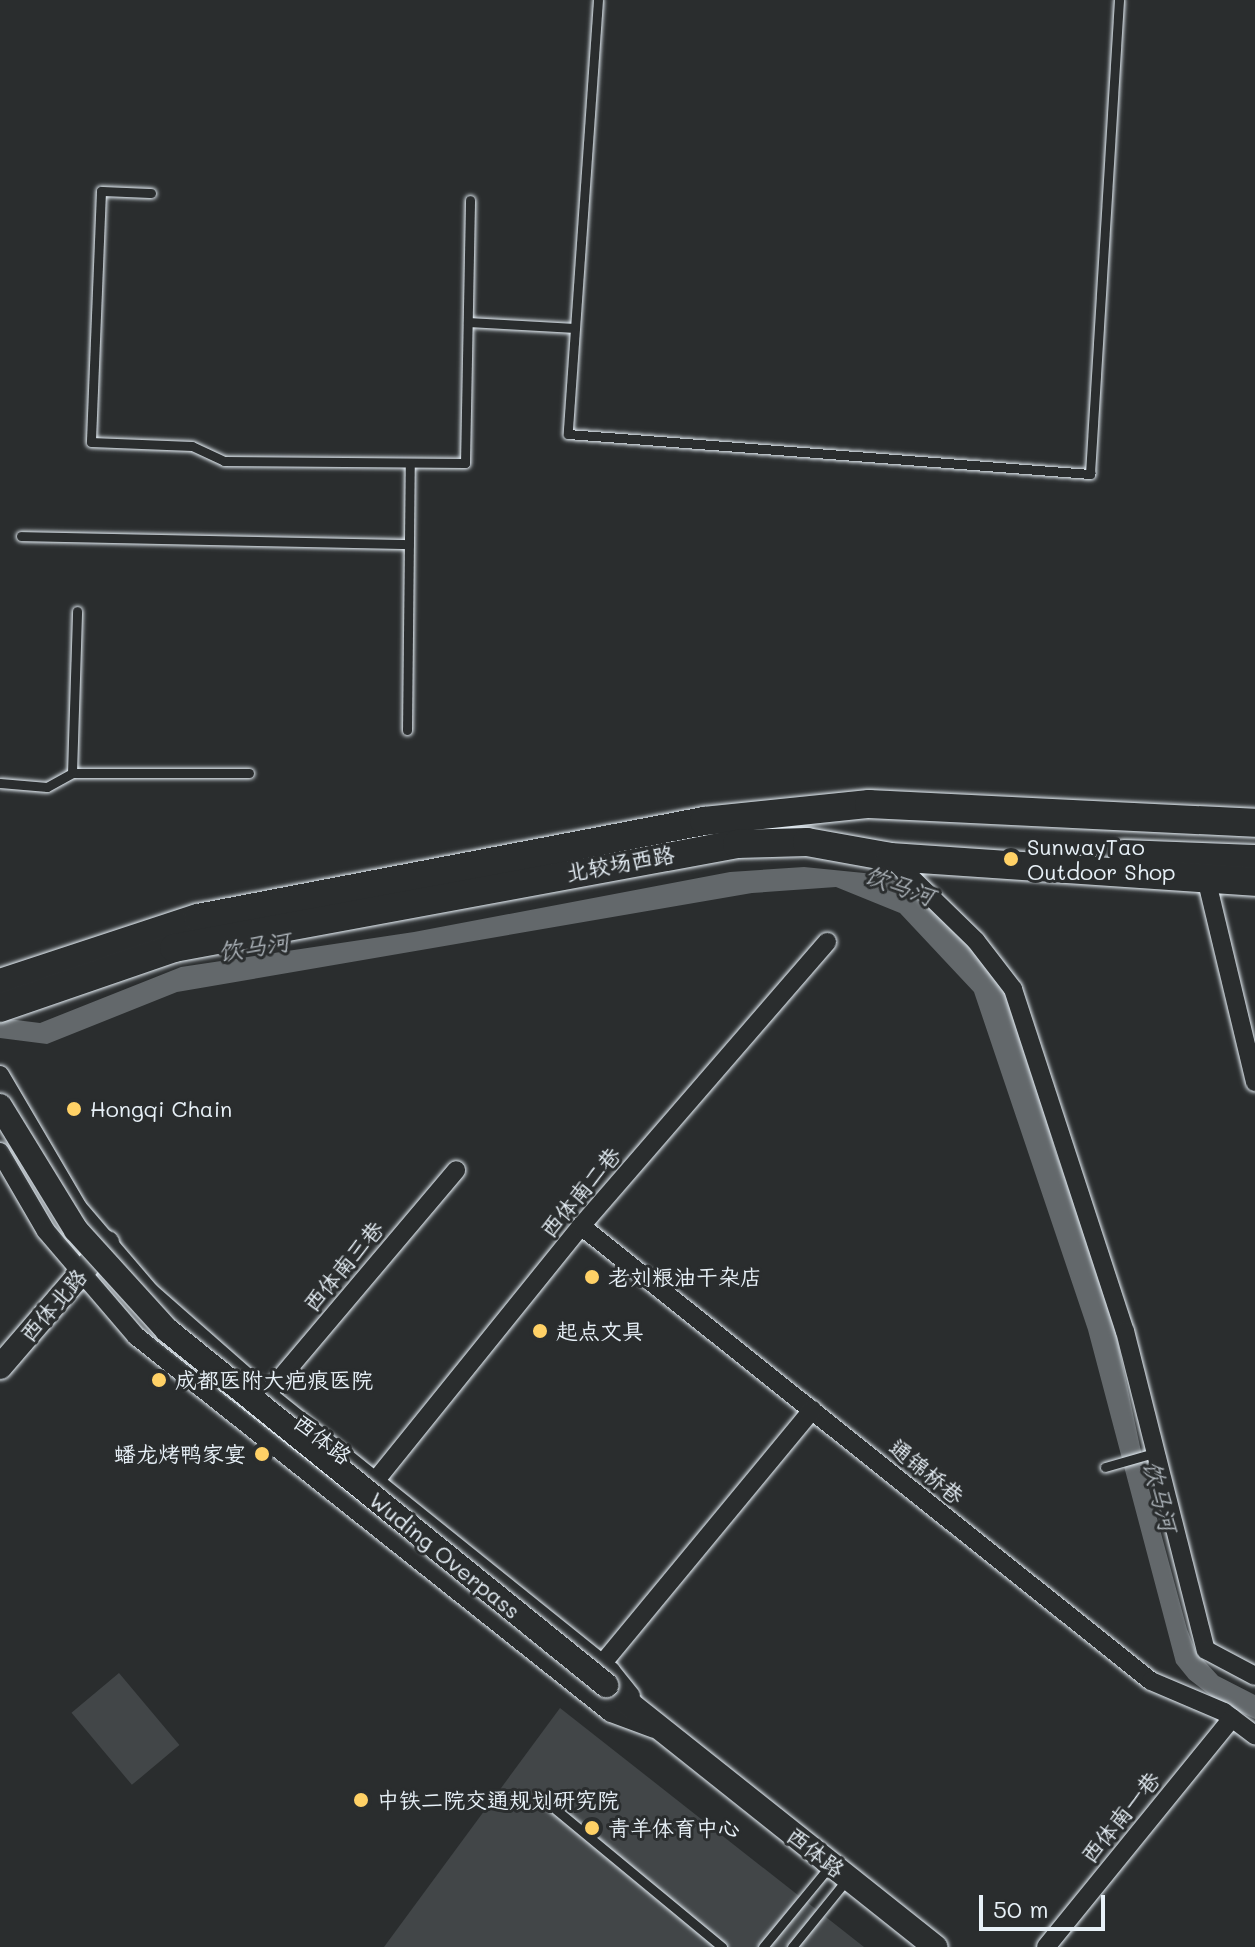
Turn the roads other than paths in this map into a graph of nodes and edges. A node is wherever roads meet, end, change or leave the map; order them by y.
1 (598, 0) edge
2 (1119, 0) edge
3 (151, 193) dead end
4 (470, 200) dead end
5 (468, 322) junction
6 (575, 328) junction
7 (410, 463) junction
8 (21, 536) dead end
9 (409, 544) junction
10 (77, 611) dead end
11 (407, 730) dead end
12 (72, 773) junction
13 (249, 773) dead end
14 (0, 783) edge
15 (789, 815) junction
16 (1255, 823) edge
17 (1255, 841) edge
18 (807, 842) junction
19 (890, 857) junction
20 (1255, 859) edge
21 (1206, 878) junction
22 (1255, 882) edge
23 (827, 942) dead end
24 (0, 983) edge
25 (0, 1008) edge
26 (0, 1075) edge
27 (1255, 1082) edge
28 (0, 1106) edge
29 (0, 1152) edge
30 (456, 1170) dead end
31 (581, 1226) junction
32 (107, 1243) junction
33 (80, 1274) junction
34 (0, 1367) edge
35 (267, 1394) junction
36 (812, 1410) junction
37 (1154, 1453) junction
38 (1110, 1465) dead end
39 (376, 1480) junction
40 (604, 1674) junction
41 (1255, 1676) edge
42 (1232, 1718) junction
43 (657, 1730) junction
44 (1255, 1735) edge
45 (548, 1803) dead end
46 (840, 1871) junction
47 (722, 1947) edge
48 (763, 1947) edge
49 (792, 1947) edge
50 (935, 1947) edge
51 (1046, 1947) edge

1 - 6 lane
2 - 6 lane
3 - 7 lane
4 - 5 lane
5 - 6 lane
5 - 7 lane
7 - 9 lane
8 - 9 lane
9 - 11 lane
10 - 12 lane
12 - 13 lane
12 - 14 lane
15 - 16 main road, 北较场西路
15 - 17 main road
15 - 24 main road, 北较场西路
18 - 19 main road, 北较场西路
18 - 20 main road
18 - 25 main road, 北较场西路
19 - 21 main road, 北较场西路
19 - 37 street
21 - 22 main road, 北较场西路
21 - 27 street
23 - 31 street, 西体南二巷
26 - 32 street, 西体路
28 - 40 street, Wuding Overpass, bridge
29 - 33 street, 西体路
30 - 35 street, 西体南三巷
31 - 36 street, 通锦桥巷
31 - 39 street, 西体南二巷
32 - 33 street, 西体北路
32 - 35 street, 西体路
33 - 34 street, 西体北路
33 - 43 street, 西体路
35 - 39 street, 西体路
36 - 40 street
36 - 42 street, 通锦桥巷
37 - 38 lane
37 - 41 street
39 - 40 street, 西体路
40 - 43 street, 西体路
42 - 44 street, 通锦桥巷
42 - 51 street, 西体南一巷
43 - 46 street, 西体路
45 - 47 lane
46 - 48 lane
46 - 49 lane
46 - 50 street, 西体路

